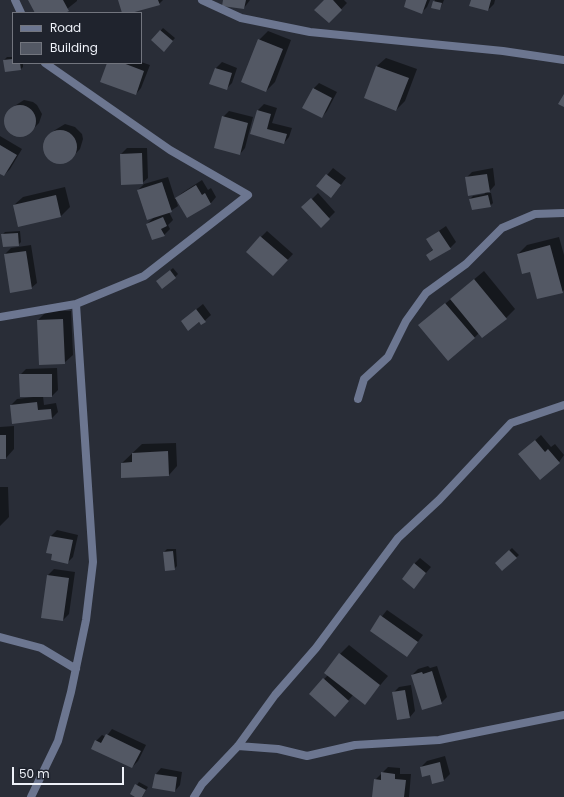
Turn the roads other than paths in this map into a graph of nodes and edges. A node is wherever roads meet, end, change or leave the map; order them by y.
1 (15, 0) edge
2 (202, 0) edge
3 (21, 12) edge
4 (564, 60) edge
5 (46, 64) edge
6 (564, 213) edge
7 (76, 304) junction
8 (0, 317) edge
9 (358, 400) dead end
10 (564, 405) edge
11 (0, 637) edge
12 (76, 669) junction
13 (564, 716) edge
14 (238, 746) junction
15 (31, 797) edge
16 (194, 797) edge

1 - 3 street
2 - 4 street
5 - 7 street
6 - 9 street
7 - 8 street
7 - 12 street
10 - 14 street
11 - 12 street
12 - 15 street
13 - 14 street
14 - 16 street

